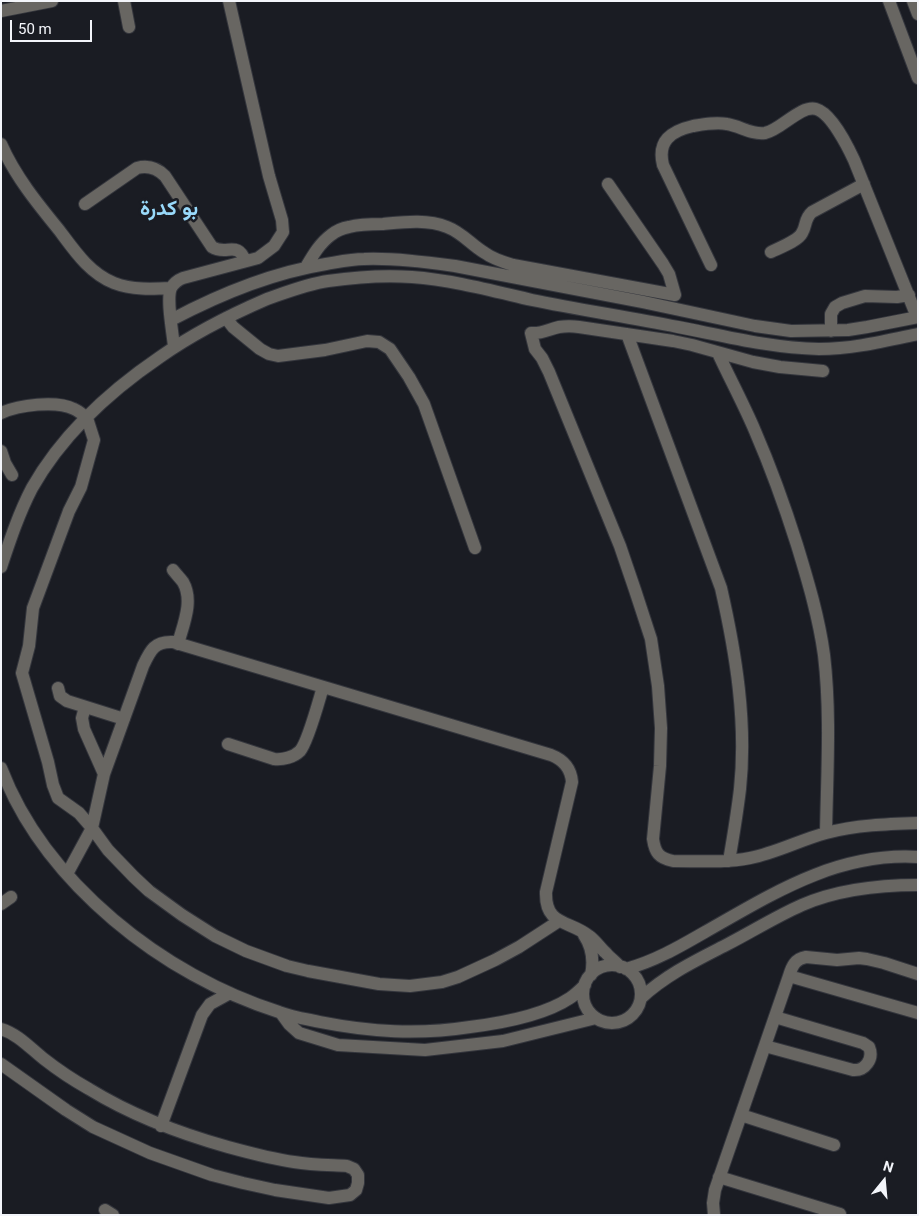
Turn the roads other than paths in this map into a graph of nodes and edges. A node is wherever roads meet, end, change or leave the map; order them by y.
1 (52, 1) edge
2 (124, 1) edge
3 (229, 1) edge
4 (889, 1) edge
5 (913, 1) edge
6 (1, 11) edge
7 (918, 14) edge
8 (129, 27) dead end
9 (918, 78) edge
10 (1, 144) edge
11 (608, 184) dead end
12 (864, 184) junction
13 (85, 204) dead end
14 (771, 252) dead end
15 (245, 261) junction
16 (711, 265) dead end
17 (306, 268) junction
18 (171, 288) junction
19 (578, 290) junction
20 (909, 295) junction
21 (572, 308) junction
22 (917, 317) edge
23 (226, 318) junction
24 (171, 320) junction
25 (569, 326) junction
26 (831, 331) junction
27 (627, 334) junction
28 (918, 334) edge
29 (174, 347) junction
30 (718, 353) junction
31 (823, 371) dead end
32 (1, 413) edge
33 (87, 418) junction
34 (1, 451) edge
35 (3, 464) edge
36 (12, 475) dead end
37 (475, 548) dead end
38 (1, 567) edge
39 (172, 570) dead end
40 (178, 644) junction
41 (323, 687) junction
42 (58, 688) dead end
43 (85, 707) junction
44 (124, 719) junction
45 (228, 744) dead end
46 (1, 768) edge
47 (104, 774) junction
48 (918, 823) edge
49 (92, 828) junction
50 (826, 833) junction
51 (918, 857) edge
52 (729, 861) junction
53 (67, 874) junction
54 (918, 885) edge
55 (560, 921) junction
56 (581, 931) junction
57 (623, 968) junction
58 (918, 974) edge
59 (789, 976) junction
60 (588, 980) junction
61 (230, 993) junction
62 (641, 998) junction
63 (281, 1013) junction
64 (918, 1013) edge
65 (775, 1016) junction
66 (596, 1018) junction
67 (1, 1029) edge
68 (1, 1037) edge
69 (765, 1046) junction
70 (34, 1051) junction
71 (1, 1064) edge
72 (740, 1115) junction
73 (162, 1126) junction
74 (834, 1145) dead end
75 (719, 1177) junction
76 (840, 1214) edge
77 (714, 1215) edge

1 - 6 street
2 - 8 street
3 - 15 street
4 - 9 street
5 - 7 street
10 - 18 street
11 - 17 street
12 - 14 street
12 - 16 street
12 - 20 street
13 - 15 street
15 - 18 street
17 - 19 street
17 - 24 street
18 - 24 street
19 - 21 street
19 - 26 street
20 - 22 street
20 - 26 street
21 - 23 street
21 - 25 street
21 - 28 street
22 - 26 street
23 - 29 street
23 - 37 street
24 - 29 street
25 - 27 street
25 - 52 street
27 - 30 street
27 - 52 street
29 - 33 street
30 - 31 street
30 - 50 street
32 - 33 street
33 - 38 street
33 - 49 street
34 - 35 street
35 - 36 street
39 - 40 street
40 - 41 street
40 - 44 street
41 - 45 street
41 - 55 street
42 - 43 street
43 - 44 street
43 - 47 street
44 - 47 street
46 - 53 street
47 - 49 street
48 - 50 street
49 - 53 street
49 - 55 street
50 - 52 street
51 - 57 street
53 - 61 street
54 - 62 street
55 - 56 street
56 - 57 street
56 - 60 street
57 - 60 street
57 - 62 street
58 - 59 street
59 - 64 street
59 - 65 street
60 - 63 street
60 - 66 street
61 - 63 street
61 - 73 street
62 - 66 street
63 - 66 street
65 - 69 street
65 - 69 street
67 - 70 street
68 - 70 street
69 - 72 street
70 - 73 street
71 - 73 street
72 - 74 street
72 - 75 street
75 - 76 street
75 - 77 street

